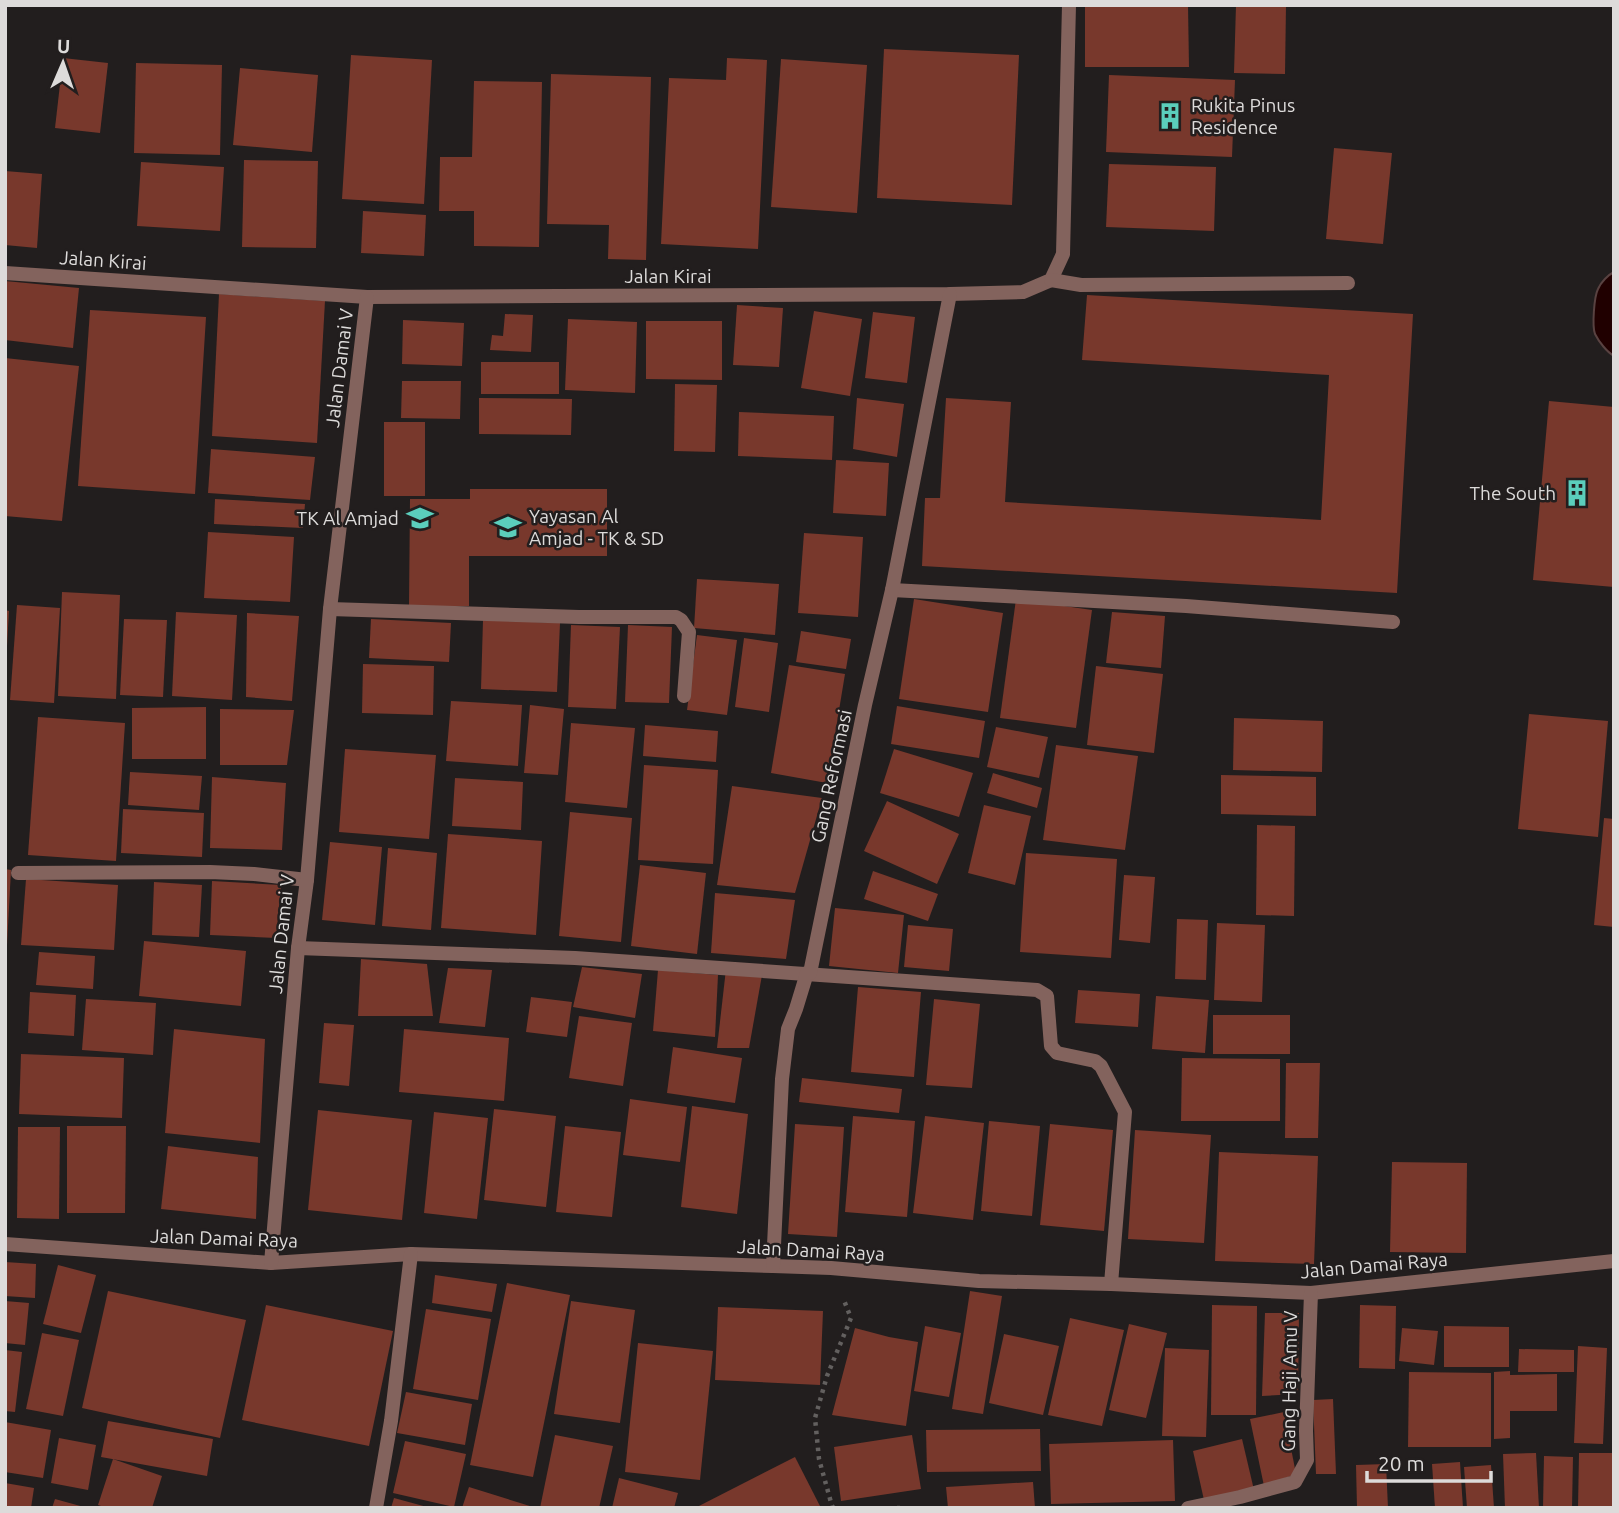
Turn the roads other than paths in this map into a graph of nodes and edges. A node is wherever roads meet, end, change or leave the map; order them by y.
1 (1069, 5) edge
2 (5, 273) edge
3 (1051, 280) junction
4 (1348, 283) dead end
5 (950, 294) junction
6 (367, 297) junction
7 (892, 590) junction
8 (330, 609) junction
9 (1393, 622) dead end
10 (684, 696) dead end
11 (18, 873) dead end
12 (307, 880) junction
13 (298, 948) junction
14 (807, 973) junction
15 (5, 1244) edge
16 (411, 1254) junction
17 (1614, 1261) edge
18 (271, 1263) junction
19 (773, 1266) junction
20 (1111, 1284) junction
21 (1311, 1293) junction
22 (376, 1508) edge
23 (1188, 1508) edge

1 - 3 street
2 - 6 street, Jalan Kirai
3 - 4 street
3 - 5 street, Jalan Kirai
5 - 6 street, Jalan Kirai
5 - 7 street, Gang Reformasi
6 - 8 street, Jalan Damai V
7 - 9 street
7 - 14 street, Gang Reformasi
8 - 10 street
8 - 12 street, Jalan Damai V
11 - 12 street
12 - 13 street, Jalan Damai V
13 - 14 street
13 - 18 street, Jalan Damai V
14 - 19 street, Gang Reformasi
14 - 20 street
15 - 18 street, Jalan Damai Raya
16 - 18 street, Jalan Damai Raya
16 - 19 street, Jalan Damai Raya
16 - 22 street
17 - 21 street, Jalan Damai Raya
19 - 20 street, Jalan Damai Raya
20 - 21 street, Jalan Damai Raya
21 - 23 street, Gang Haji Amu V

